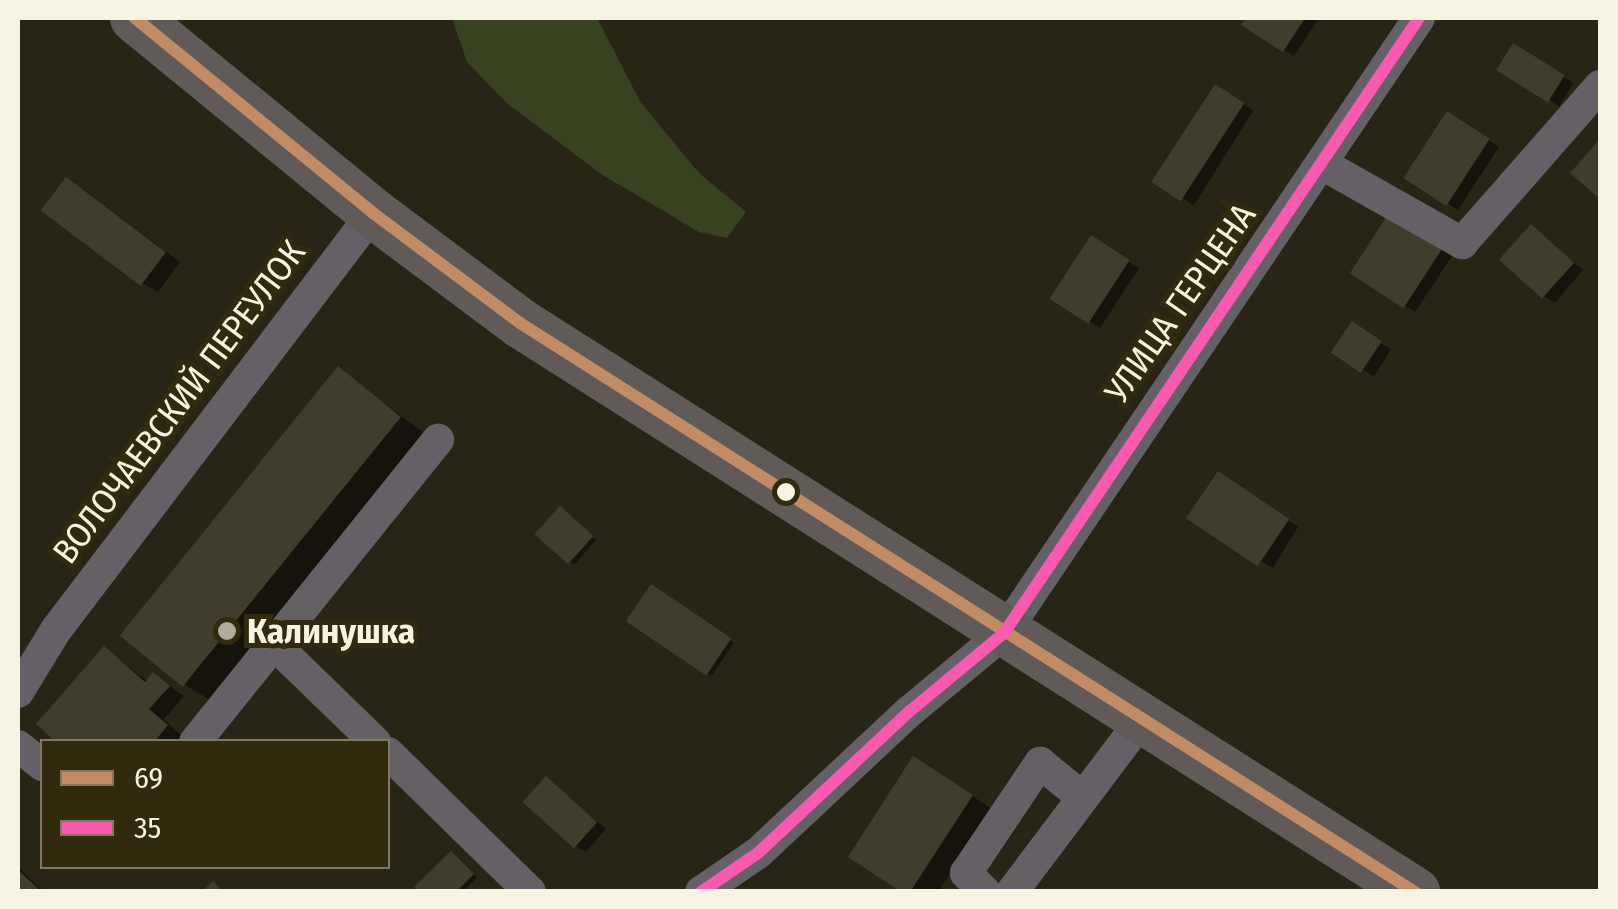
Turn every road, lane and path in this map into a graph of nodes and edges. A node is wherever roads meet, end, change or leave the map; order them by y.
1 (136, 18) edge
2 (1419, 18) edge
3 (1600, 86) edge
4 (1324, 165) junction
5 (373, 213) junction
6 (438, 440) dead end
7 (1004, 633) junction
8 (274, 644) junction
9 (18, 692) edge
10 (1141, 721) junction
11 (197, 739) edge
12 (372, 739) edge
13 (18, 746) edge
14 (390, 756) edge
15 (40, 763) edge
16 (1081, 796) junction
17 (530, 892) edge
18 (702, 892) edge
19 (985, 892) edge
20 (1012, 892) edge
21 (1416, 892) edge

1 - 5 highway
2 - 4 street, УЛИЦА ГЕРЦЕНА
3 - 4 street
4 - 7 street, УЛИЦА ГЕРЦЕНА
5 - 7 highway
5 - 9 street, ВОЛОЧАЕВСКИЙ ПЕРЕУЛОК
6 - 8 street
7 - 10 highway
7 - 18 street, УЛИЦА ГЕРЦЕНА
8 - 11 street
8 - 12 street
10 - 16 street
10 - 21 highway
13 - 15 street
14 - 17 street
16 - 19 street
16 - 20 street

